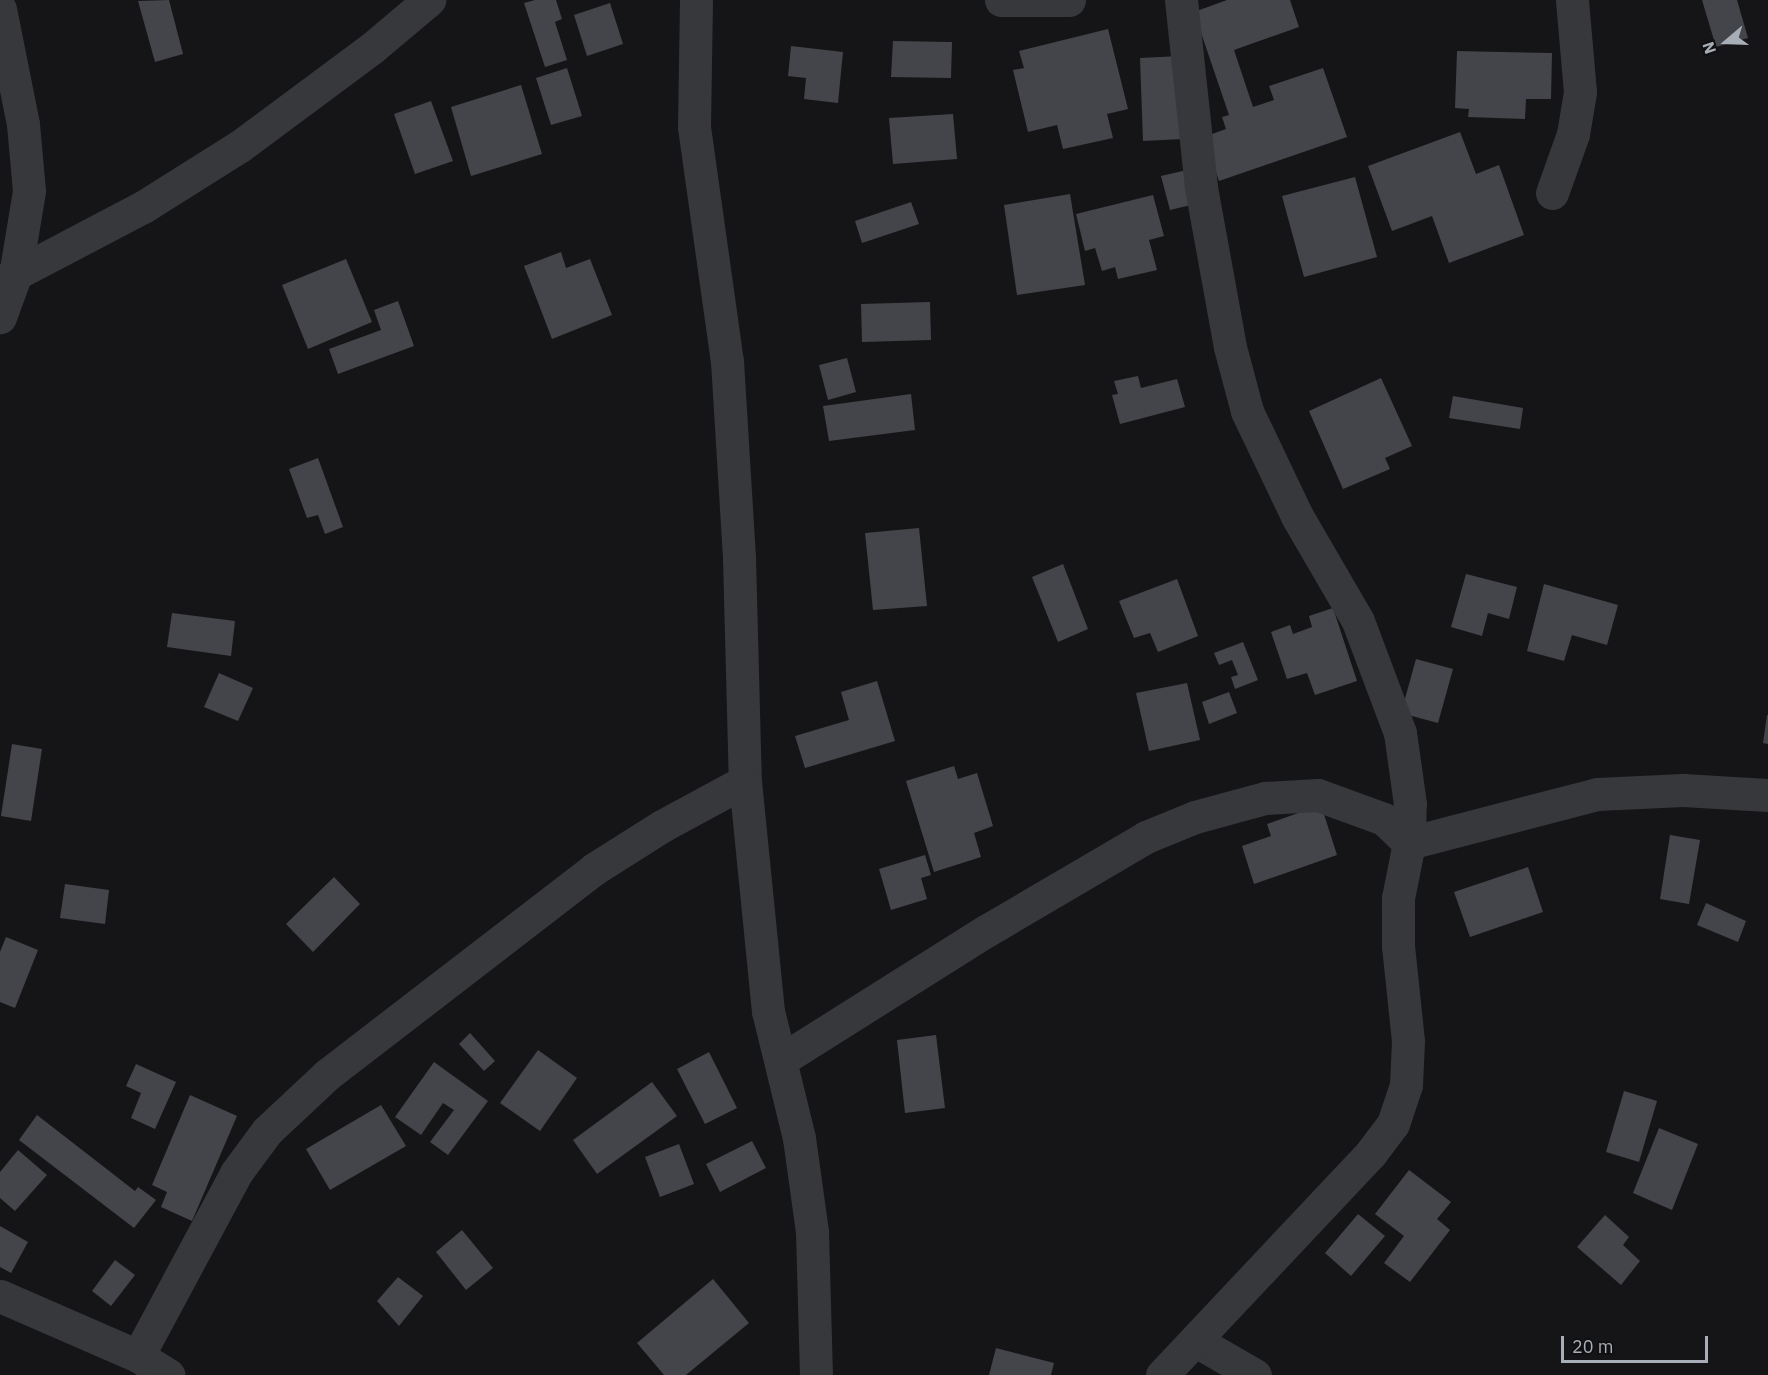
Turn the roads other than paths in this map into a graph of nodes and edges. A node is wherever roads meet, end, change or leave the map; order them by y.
1 (429, 0) edge
2 (696, 0) edge
3 (1001, 0) edge
4 (1069, 0) edge
5 (1180, 0) edge
6 (1572, 0) edge
7 (0, 9) edge
8 (1552, 193) dead end
9 (8, 279) edge
10 (0, 317) edge
11 (745, 781) junction
12 (1768, 795) edge
13 (1409, 843) junction
14 (781, 1060) junction
15 (0, 1296) edge
16 (1196, 1341) junction
17 (138, 1356) junction
18 (168, 1375) edge
19 (816, 1375) edge
20 (1162, 1375) edge
21 (1255, 1375) edge

1 - 9 street
2 - 11 street
3 - 4 street
5 - 13 street
6 - 8 street
7 - 9 street
9 - 10 street
11 - 14 street
11 - 17 street
12 - 13 street
13 - 14 street
13 - 16 street
14 - 19 street
15 - 17 street
16 - 20 street
16 - 21 street
17 - 18 street

